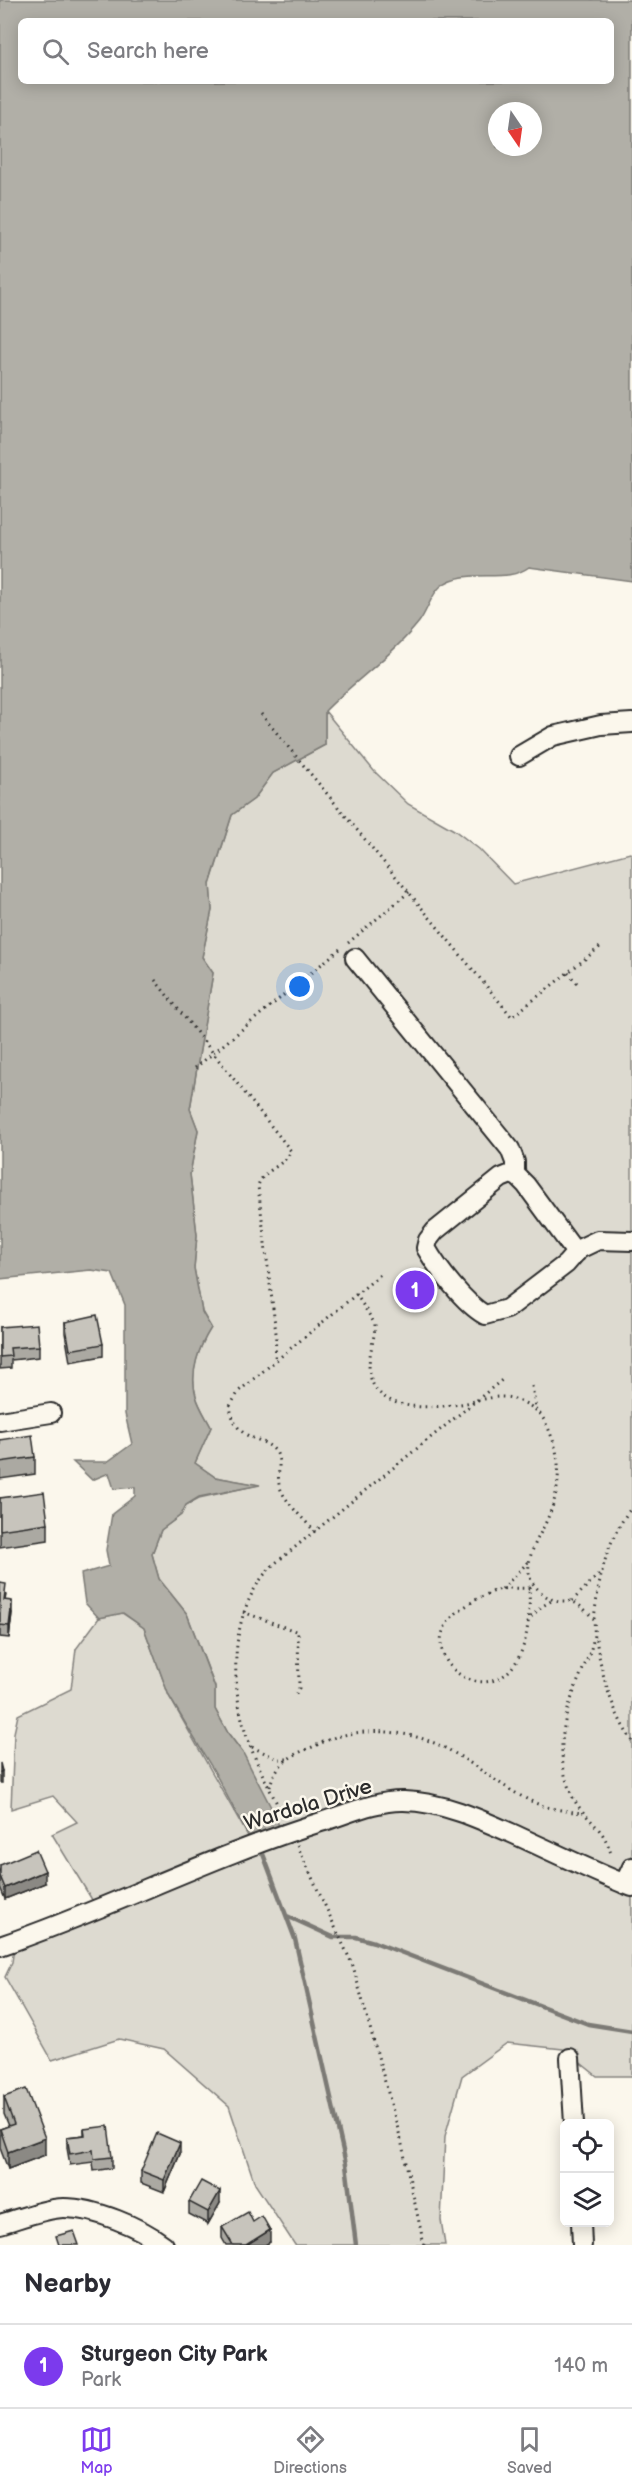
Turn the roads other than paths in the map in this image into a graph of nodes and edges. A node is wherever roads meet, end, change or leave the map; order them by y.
1 (632, 723) edge
2 (519, 756) dead end
3 (355, 958) dead end
4 (515, 1175) junction
5 (632, 1241) edge
6 (576, 1253) junction
7 (51, 1413) dead end
8 (0, 1421) edge
9 (632, 1867) edge
10 (628, 1886) edge
11 (0, 1946) edge
12 (570, 2058) dead end
13 (574, 2119) edge
14 (0, 2224) edge
15 (581, 2227) edge
16 (164, 2245) edge
17 (582, 2245) edge

1 - 2 street
3 - 4 street
4 - 6 street
4 - 6 street
5 - 6 street
7 - 8 street
9 - 10 street
10 - 11 street, Wardola Drive
12 - 13 street
14 - 16 street
15 - 17 street

